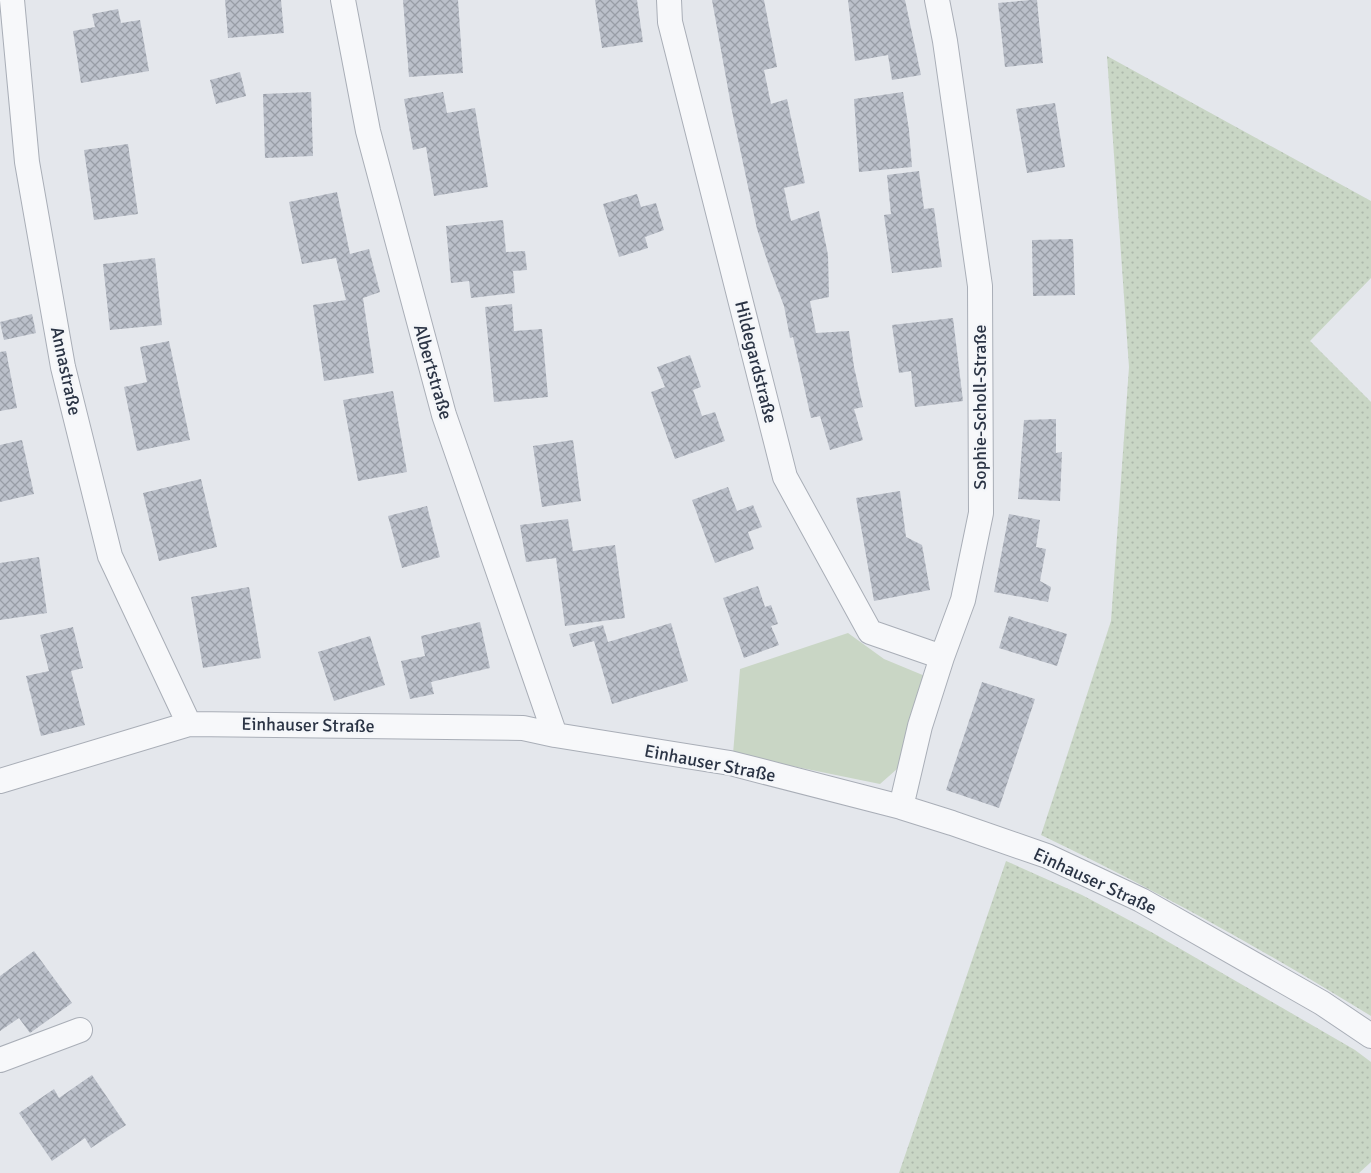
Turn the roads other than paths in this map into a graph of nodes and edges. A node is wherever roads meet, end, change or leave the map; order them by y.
1 (12, 0) edge
2 (343, 0) edge
3 (669, 0) edge
4 (937, 0) edge
5 (942, 656) junction
6 (190, 724) junction
7 (555, 735) junction
8 (0, 781) edge
9 (901, 806) junction
10 (80, 1030) dead end
11 (1371, 1036) edge
12 (0, 1060) edge

1 - 6 street, Annastraße
2 - 7 street, Albertstraße
3 - 5 street, Hildegardstraße
4 - 5 street, Sophie-Scholl-Straße
5 - 9 street, Sophie-Scholl-Straße
6 - 7 street, Einhauser Straße
6 - 8 street, Einhauser Straße
7 - 9 street, Einhauser Straße
9 - 11 street, Einhauser Straße
10 - 12 street

